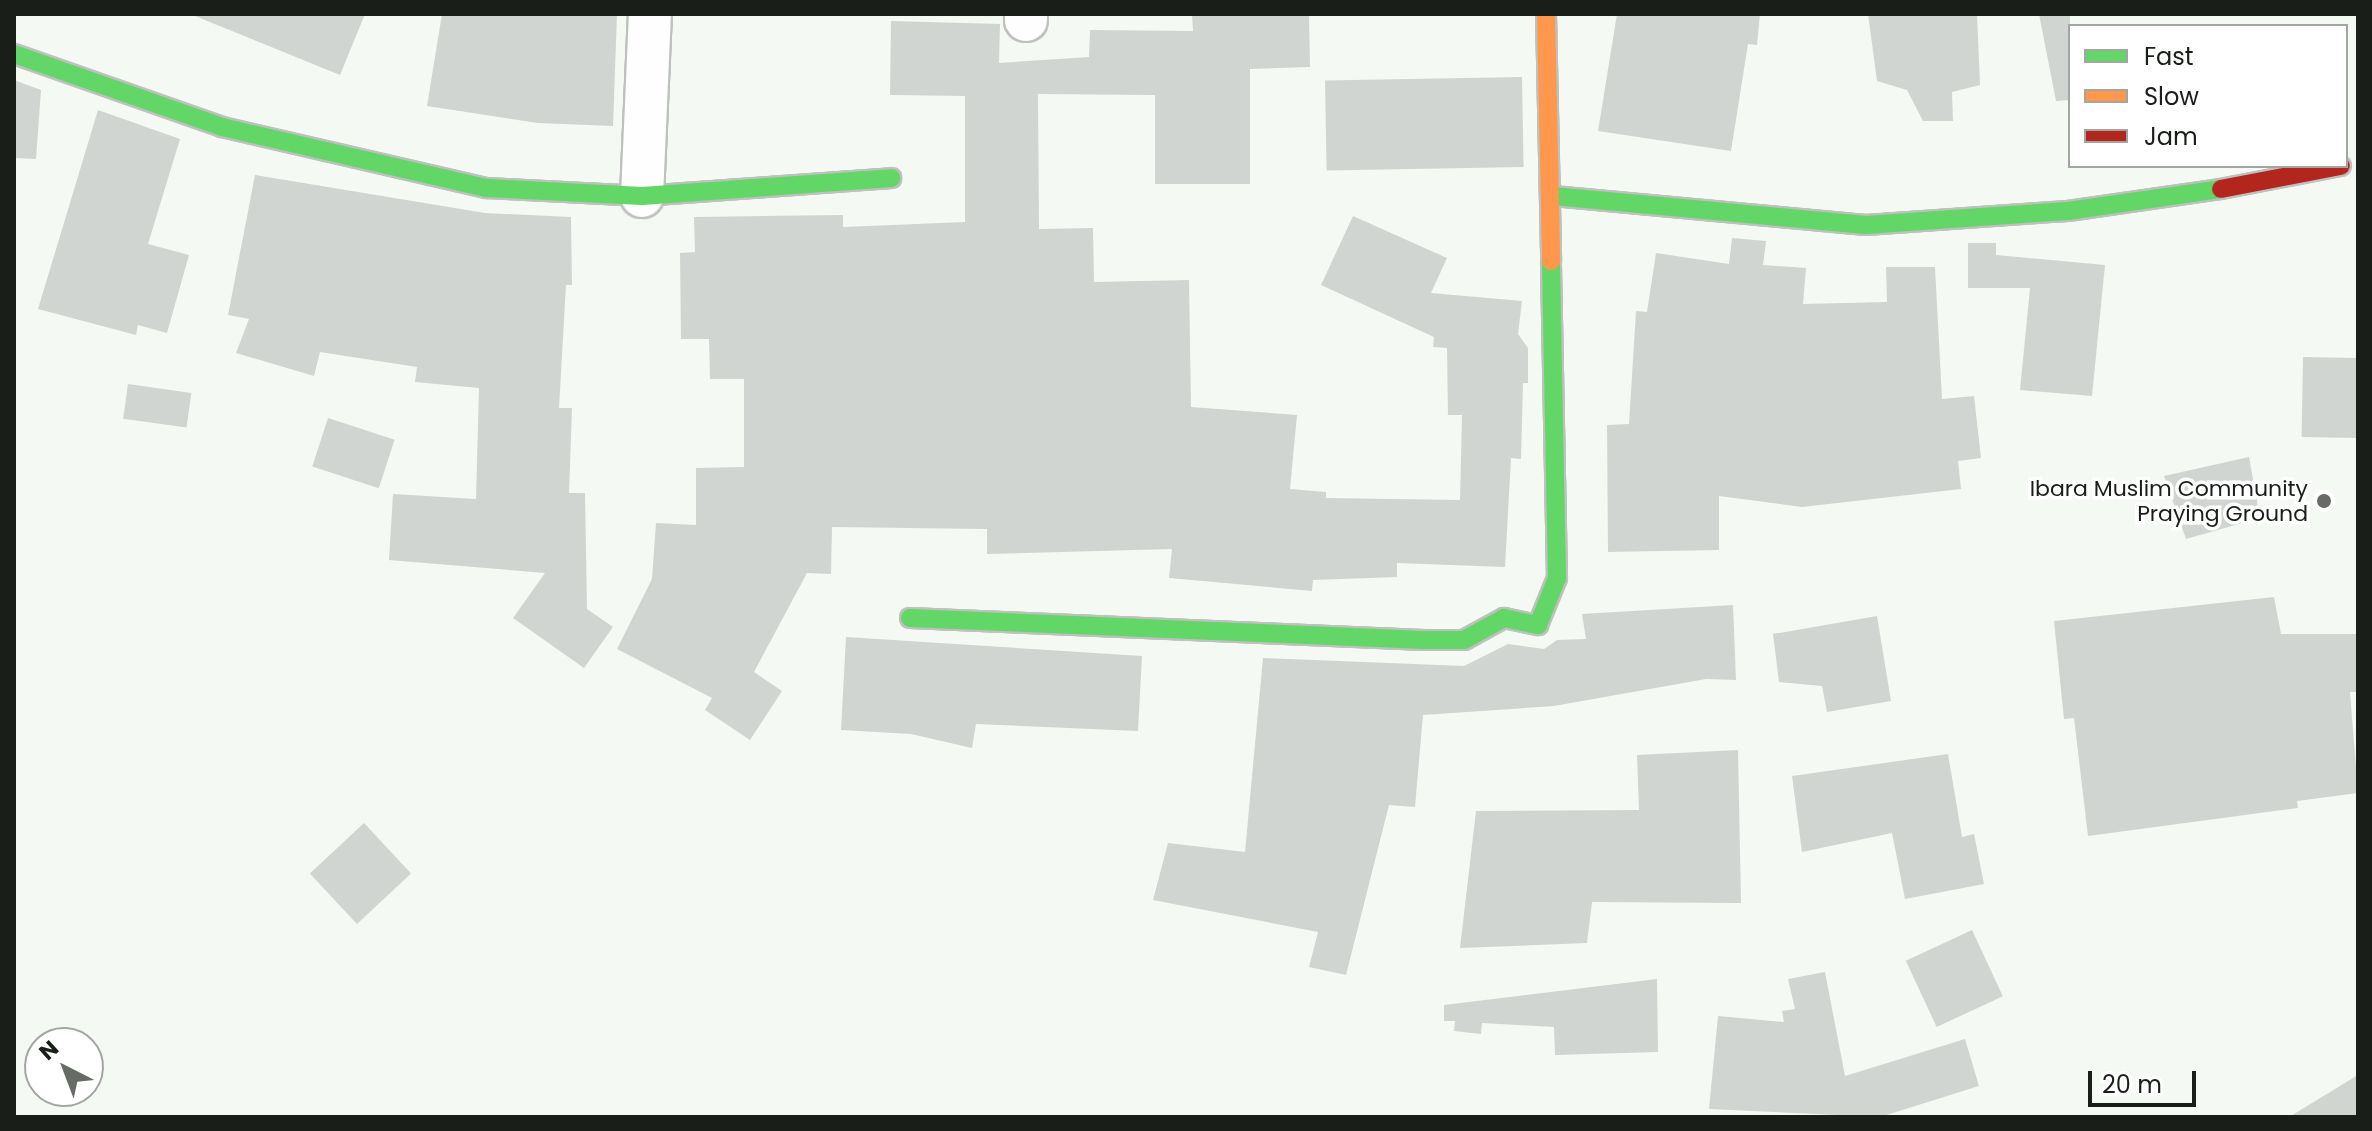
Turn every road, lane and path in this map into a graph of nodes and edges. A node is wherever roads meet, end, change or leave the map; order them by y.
1 (650, 14) edge
2 (1546, 14) edge
3 (14, 54) edge
4 (2334, 168) edge
5 (891, 178) dead end
6 (642, 196) junction
7 (1553, 196) junction
8 (910, 618) dead end

1 - 6 street
2 - 7 street
3 - 6 street
4 - 7 street
5 - 6 street
7 - 8 street

